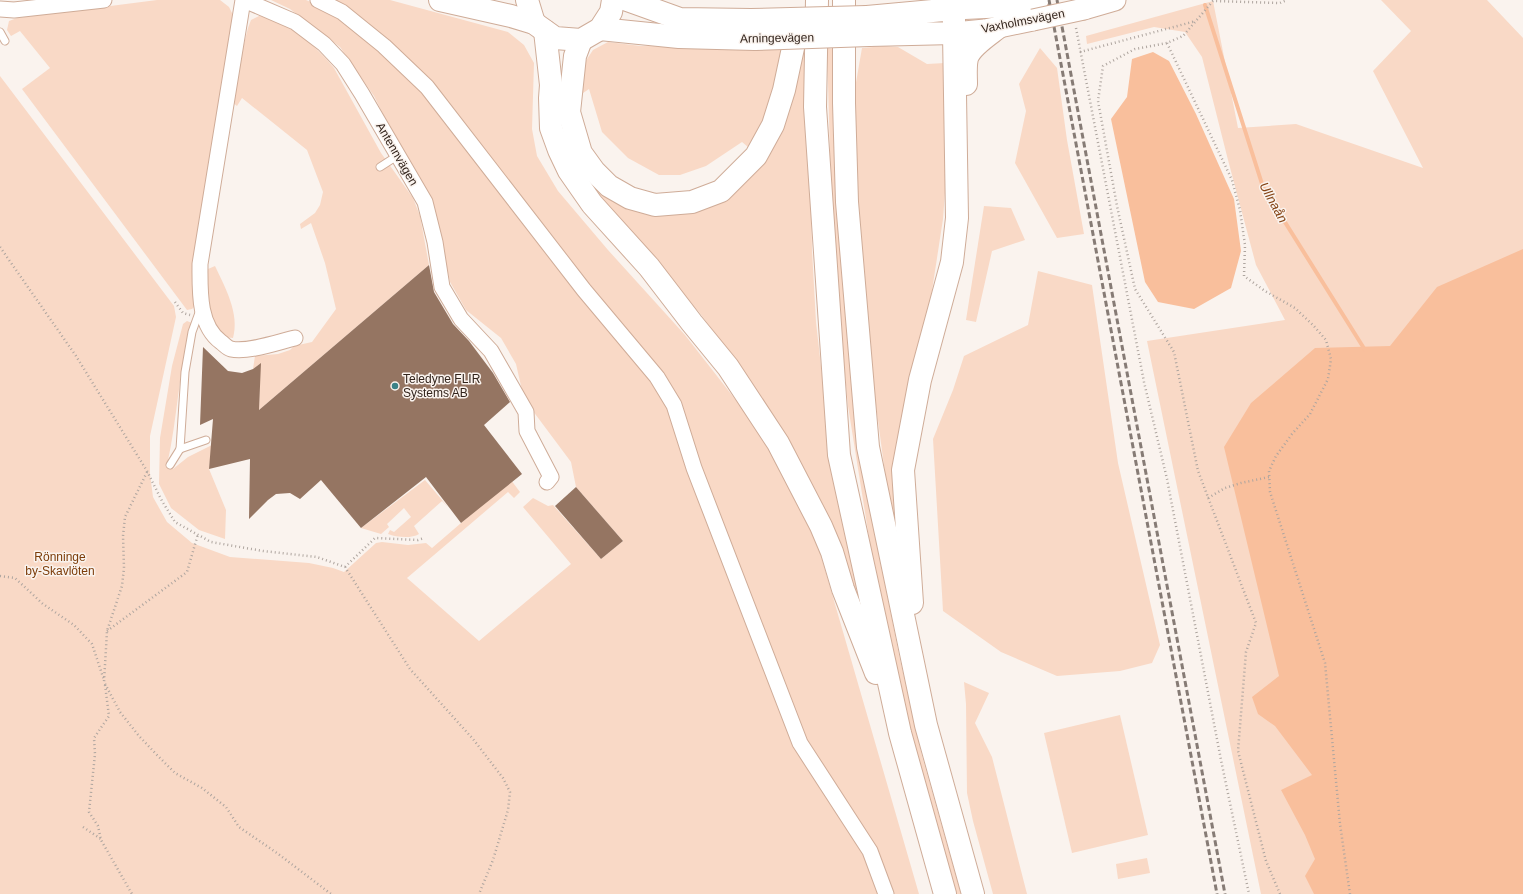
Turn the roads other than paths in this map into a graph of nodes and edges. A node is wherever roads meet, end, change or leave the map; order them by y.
1 (104, 0) edge
2 (244, 0) edge
3 (318, 0) edge
4 (440, 0) edge
5 (527, 0) edge
6 (613, 0) edge
7 (627, 0) edge
8 (675, 0) edge
9 (803, 0) edge
10 (817, 0) edge
11 (1115, 0) edge
12 (86, 1) edge
13 (953, 4) edge
14 (1034, 7) edge
15 (0, 9) edge
16 (986, 15) edge
17 (724, 19) junction
18 (856, 22) edge
19 (540, 27) junction
20 (600, 29) junction
21 (753, 29) junction
22 (0, 32) edge
23 (954, 33) junction
24 (581, 40) junction
25 (5, 41) dead end
26 (852, 73) dead end
27 (844, 103) junction
28 (397, 156) junction
29 (380, 167) dead end
30 (957, 218) junction
31 (202, 305) junction
32 (294, 338) dead end
33 (206, 440) dead end
34 (180, 449) junction
35 (170, 465) dead end
36 (547, 482) dead end
37 (926, 725) junction
38 (900, 733) junction
39 (886, 894) edge
40 (945, 894) edge
41 (973, 894) edge

1 - 12 street
2 - 28 street, Antennvägen
2 - 31 street, Antennvägen
3 - 39 street
4 - 19 main road
5 - 19 main road
6 - 20 main road
7 - 17 main road, Arningevägen
8 - 17 main road
9 - 24 main road
10 - 38 main road
11 - 14 main road, Vaxholmsvägen, bridge
12 - 15 street
13 - 16 main road
13 - 18 main road, Arningevägen
13 - 23 main road
14 - 16 main road, Vaxholmsvägen
14 - 16 main road
16 - 23 main road, Vaxholmsvägen
16 - 30 main road
17 - 21 main road, Arningevägen
18 - 21 main road, Arningevägen, bridge
18 - 23 main road, Arningevägen
18 - 27 main road
19 - 24 main road
19 - 38 main road
20 - 21 main road, Arningevägen
20 - 24 main road
22 - 25 lane
23 - 30 main road
26 - 27 lane
27 - 37 main road
28 - 29 lane
28 - 36 street, Antennvägen
30 - 37 main road
31 - 32 street, Antennvägen
31 - 34 lane
33 - 34 lane
34 - 35 lane
37 - 41 main road
38 - 40 main road

